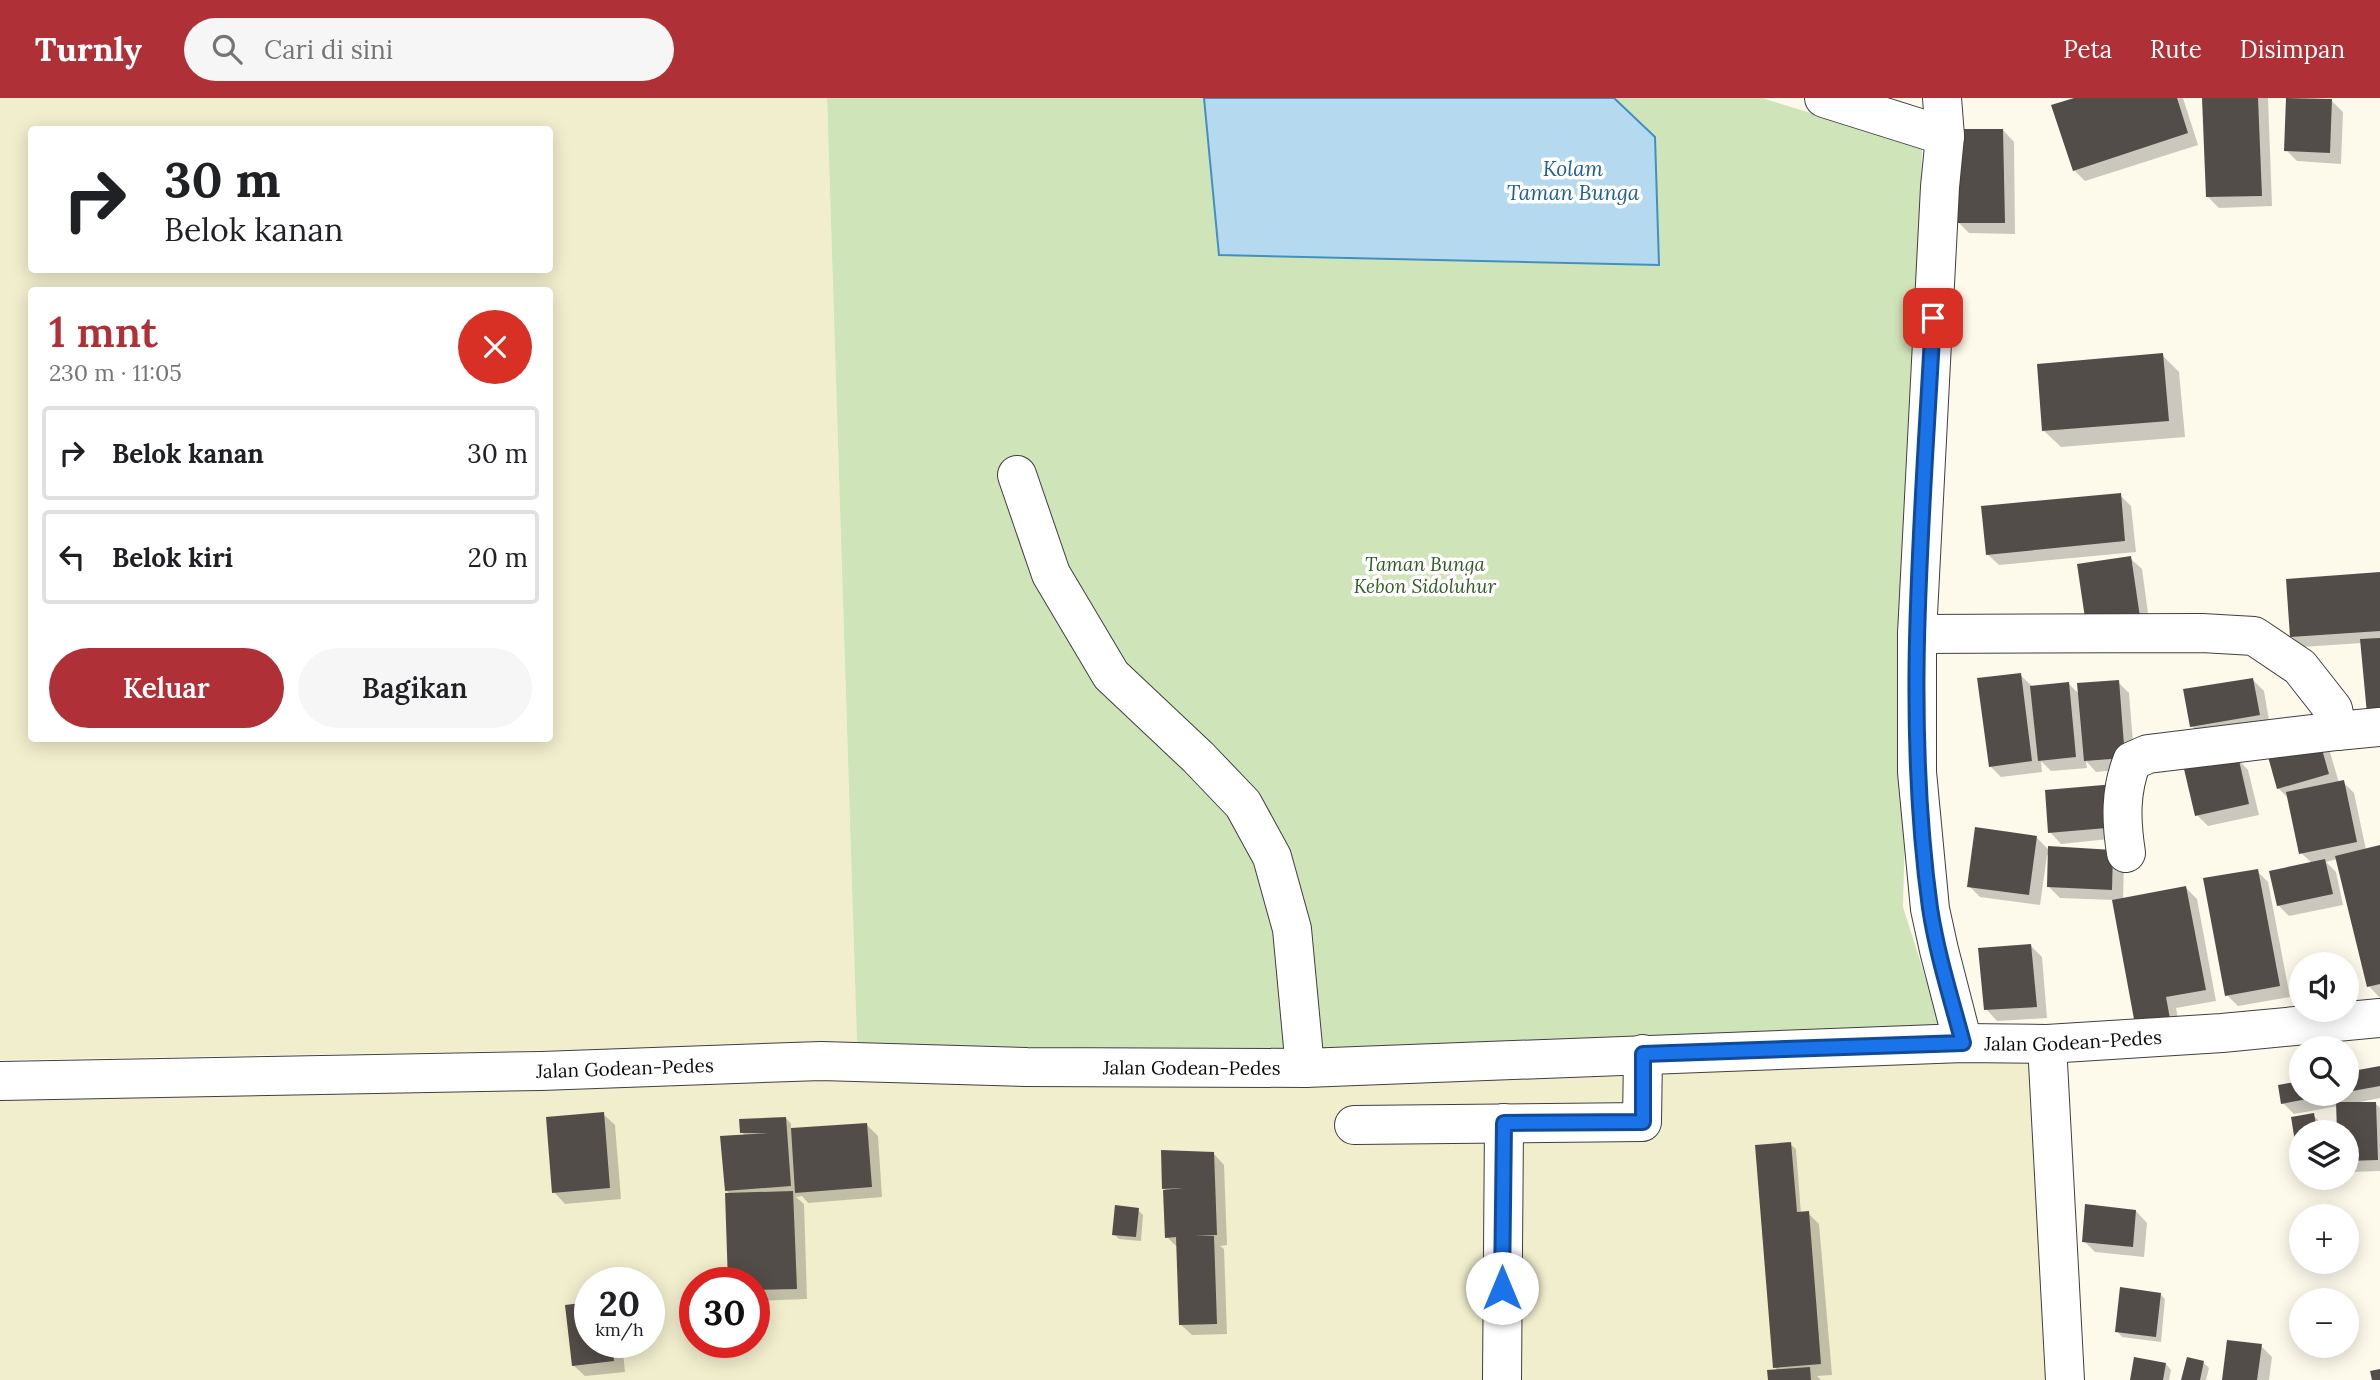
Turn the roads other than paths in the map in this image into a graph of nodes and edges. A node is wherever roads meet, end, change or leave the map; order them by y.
1 (1824, 98) edge
2 (1942, 98) edge
3 (1945, 136) junction
4 (1017, 475) dead end
5 (1917, 634) junction
6 (2380, 727) edge
7 (2337, 731) junction
8 (2126, 853) dead end
9 (2380, 1018) edge
10 (1963, 1043) junction
11 (2047, 1044) junction
12 (1643, 1054) junction
13 (1305, 1068) junction
14 (0, 1081) edge
15 (1504, 1123) junction
16 (1354, 1125) dead end
17 (1502, 1380) edge
18 (2065, 1380) edge

1 - 3 street
2 - 3 street
3 - 5 street
4 - 13 street
5 - 7 street
5 - 10 street
6 - 7 street
7 - 8 street
9 - 11 street, Jalan Godean-Pedes
10 - 11 street, Jalan Godean-Pedes
10 - 12 street, Jalan Godean-Pedes
11 - 18 street
12 - 13 street, Jalan Godean-Pedes
12 - 15 street
13 - 14 street, Jalan Godean-Pedes
15 - 16 street
15 - 17 street

